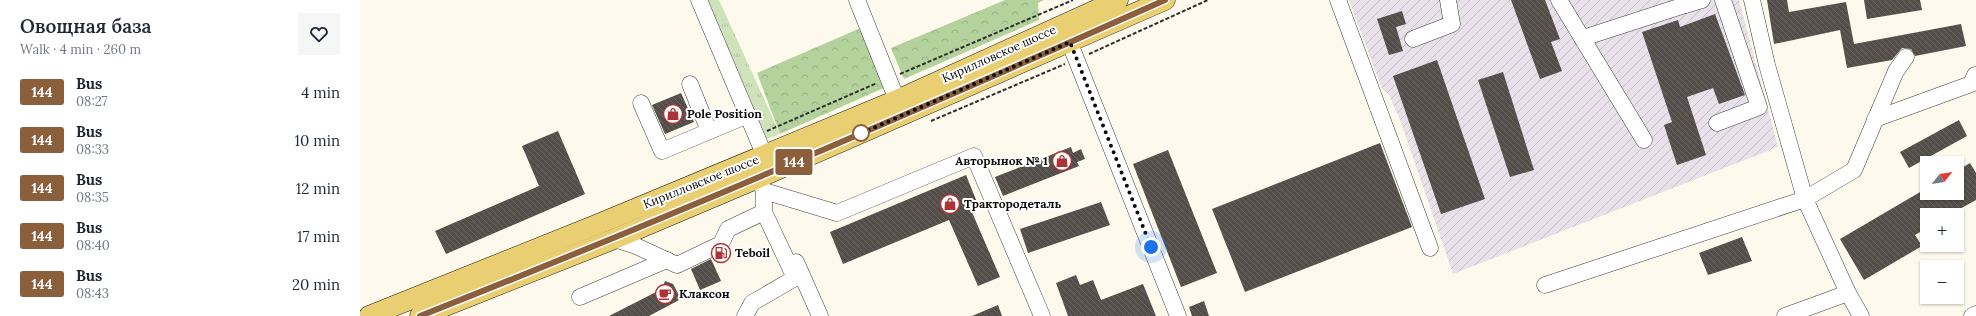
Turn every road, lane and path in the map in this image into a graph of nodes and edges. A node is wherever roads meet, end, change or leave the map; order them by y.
1 (699, 0) edge
2 (857, 0) edge
3 (1074, 0) edge
4 (1118, 0) edge
5 (1165, 0) edge
6 (1208, 0) edge
7 (1338, 0) edge
8 (1448, 0) edge
9 (1559, 0) edge
10 (1702, 0) edge
11 (1723, 0) edge
12 (1752, 0) edge
13 (1684, 3) edge
14 (1582, 38) junction
15 (1413, 39) dead end
16 (1070, 42) junction
17 (1906, 57) dead end
18 (1975, 75) dead end
19 (888, 78) junction
20 (690, 84) dead end
21 (897, 100) junction
22 (641, 103) dead end
23 (748, 114) junction
24 (1875, 119) junction
25 (1717, 123) dead end
26 (709, 131) junction
27 (756, 135) junction
28 (1644, 140) dead end
29 (765, 174) junction
30 (1805, 199) junction
31 (764, 212) junction
32 (614, 238) junction
33 (1430, 248) dead end
34 (667, 260) junction
35 (1545, 286) dead end
36 (1848, 293) junction
37 (580, 297) dead end
38 (360, 307) edge
39 (1976, 314) edge
40 (364, 316) edge
41 (369, 316) edge
42 (420, 316) edge
43 (745, 316) edge
44 (820, 316) edge
45 (1042, 316) edge
46 (1178, 316) edge
47 (1784, 316) edge
48 (1861, 316) edge
49 (1972, 316) edge

1 - 23 street
2 - 19 street
3 - 19 path
4 - 16 main road, Кирилловское шоссе
5 - 16 main road, Кирилловское шоссе
6 - 16 path
7 - 33 street
8 - 15 street
9 - 14 street
10 - 13 street
11 - 25 street
12 - 30 street
13 - 14 street
14 - 28 street
16 - 21 main road, Кирилловское шоссе
16 - 29 main road, Кирилловское шоссе
16 - 46 street
17 - 24 street
18 - 24 street
19 - 21 street
19 - 27 path
20 - 26 street
21 - 29 main road, Кирилловское шоссе
22 - 26 street
23 - 26 street
23 - 27 street
24 - 30 street
27 - 29 street
29 - 31 street
29 - 32 main road, Кирилловское шоссе
29 - 41 main road, Кирилловское шоссе
29 - 44 street
29 - 45 street
30 - 35 street
30 - 36 street
31 - 34 street
31 - 43 street
32 - 34 street
32 - 42 main road, Кирилловское шоссе
34 - 37 street
36 - 47 street
36 - 48 street
38 - 40 street
39 - 49 street

